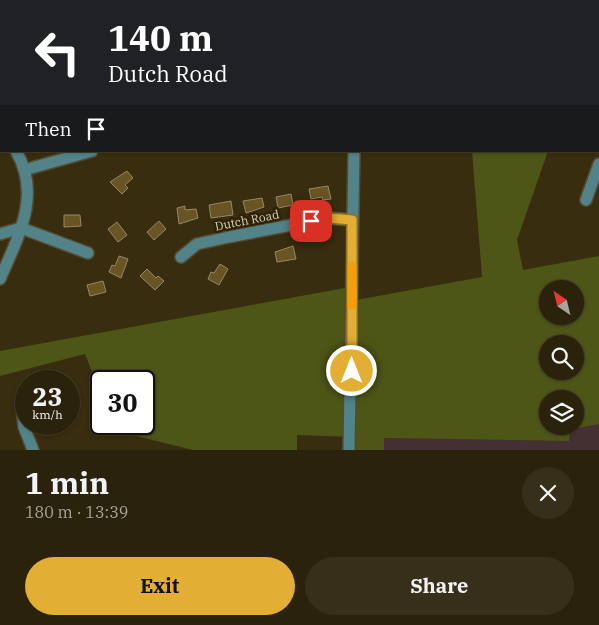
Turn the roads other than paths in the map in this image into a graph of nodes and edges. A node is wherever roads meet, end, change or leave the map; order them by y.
1 (19, 0) edge
2 (59, 0) edge
3 (16, 152) edge
4 (88, 152) edge
5 (354, 152) edge
6 (599, 164) edge
7 (24, 170) junction
8 (586, 200) dead end
9 (352, 220) junction
10 (21, 228) junction
11 (0, 234) edge
12 (88, 253) dead end
13 (181, 257) dead end
14 (0, 278) edge
15 (27, 435) edge
16 (34, 450) edge
17 (349, 450) edge

1 - 2 main road
3 - 7 street
4 - 7 street
5 - 9 street
6 - 8 street
7 - 10 street
9 - 13 street, Dutch Road
9 - 17 street
10 - 11 street
10 - 12 street
10 - 14 street
15 - 16 street

